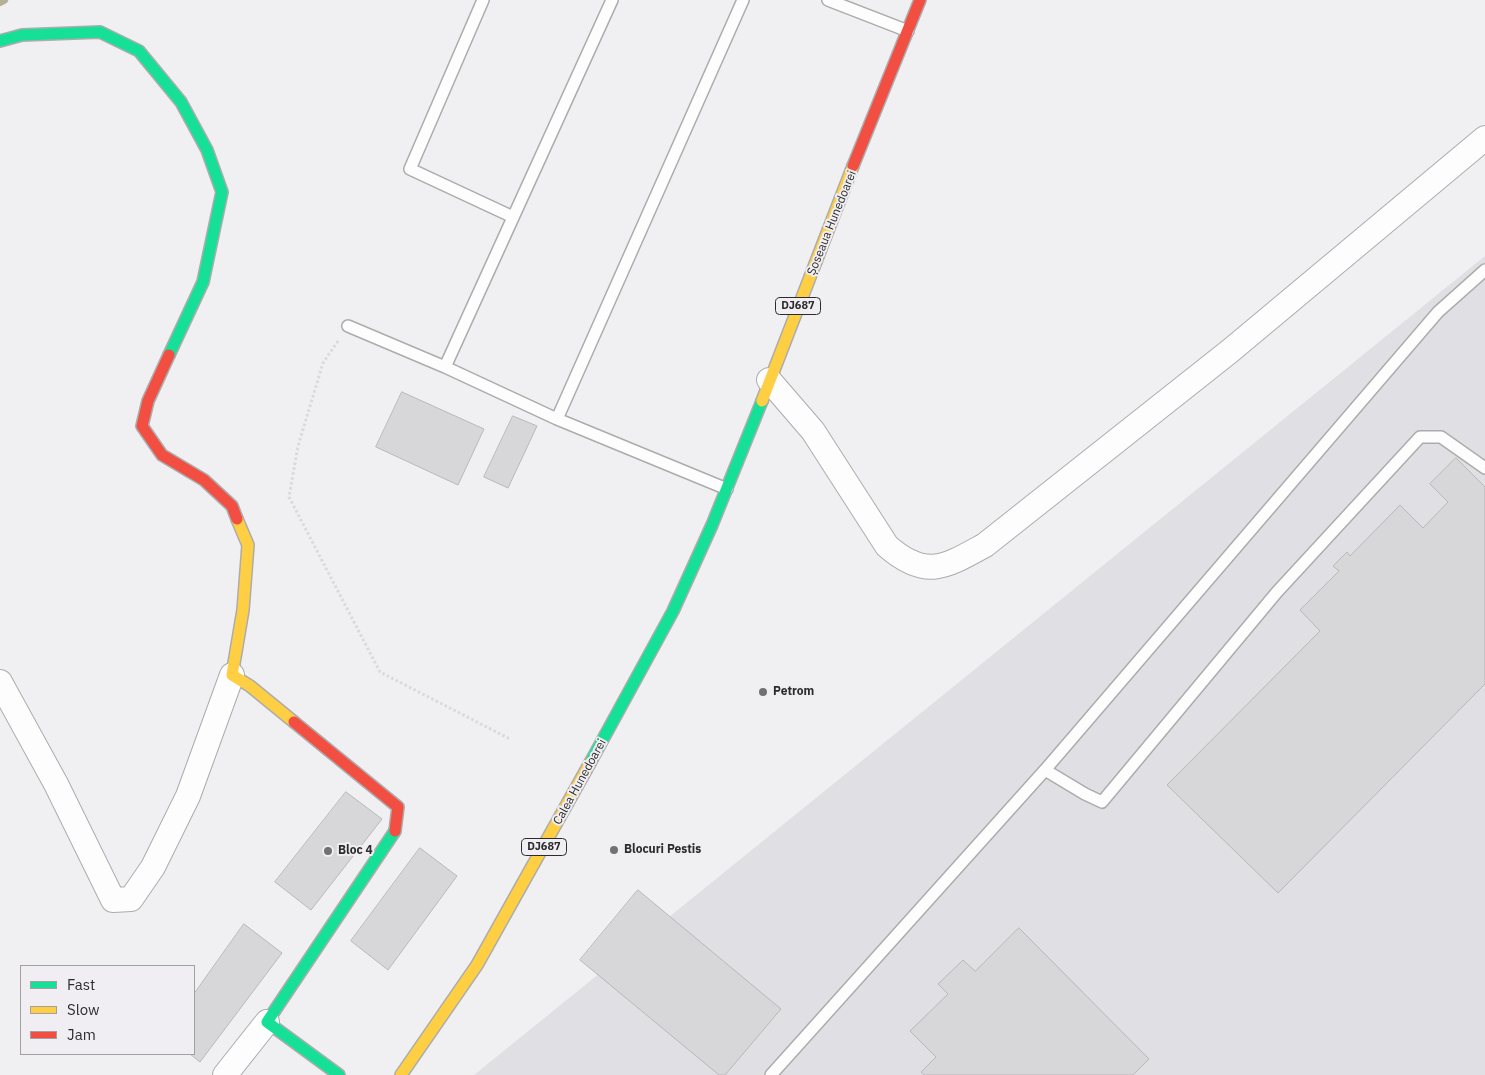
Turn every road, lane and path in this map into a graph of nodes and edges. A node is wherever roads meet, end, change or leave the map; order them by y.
1 (484, 0) edge
2 (612, 0) edge
3 (742, 0) edge
4 (828, 0) edge
5 (920, 0) edge
6 (909, 32) junction
7 (0, 41) edge
8 (1485, 138) edge
9 (513, 217) junction
10 (1485, 270) edge
11 (348, 326) joint
12 (445, 367) junction
13 (769, 380) junction
14 (557, 420) junction
15 (1485, 468) edge
16 (727, 489) junction
17 (673, 611) joint
18 (232, 675) junction
19 (0, 682) edge
20 (510, 739) dead end
21 (1045, 770) junction
22 (267, 1022) junction
23 (225, 1075) edge
24 (339, 1075) edge
25 (401, 1075) edge
26 (771, 1075) edge

1 - 9 lane
2 - 9 lane
3 - 14 lane
4 - 6 lane
5 - 6 street, Șoseaua Hunedoarei / DJ687
6 - 13 street, Șoseaua Hunedoarei / DJ687
7 - 18 street
8 - 13 street
9 - 12 lane
10 - 21 lane
11 - 12 lane
11 - 20 path
12 - 14 lane
13 - 16 street, Șoseaua Hunedoarei / DJ687
14 - 16 lane
15 - 21 lane
16 - 17 street, Șoseaua Hunedoarei / DJ687
17 - 25 street, Calea Hunedoarei / DJ687
18 - 19 street
18 - 22 street
21 - 26 lane
22 - 23 street
22 - 24 street

